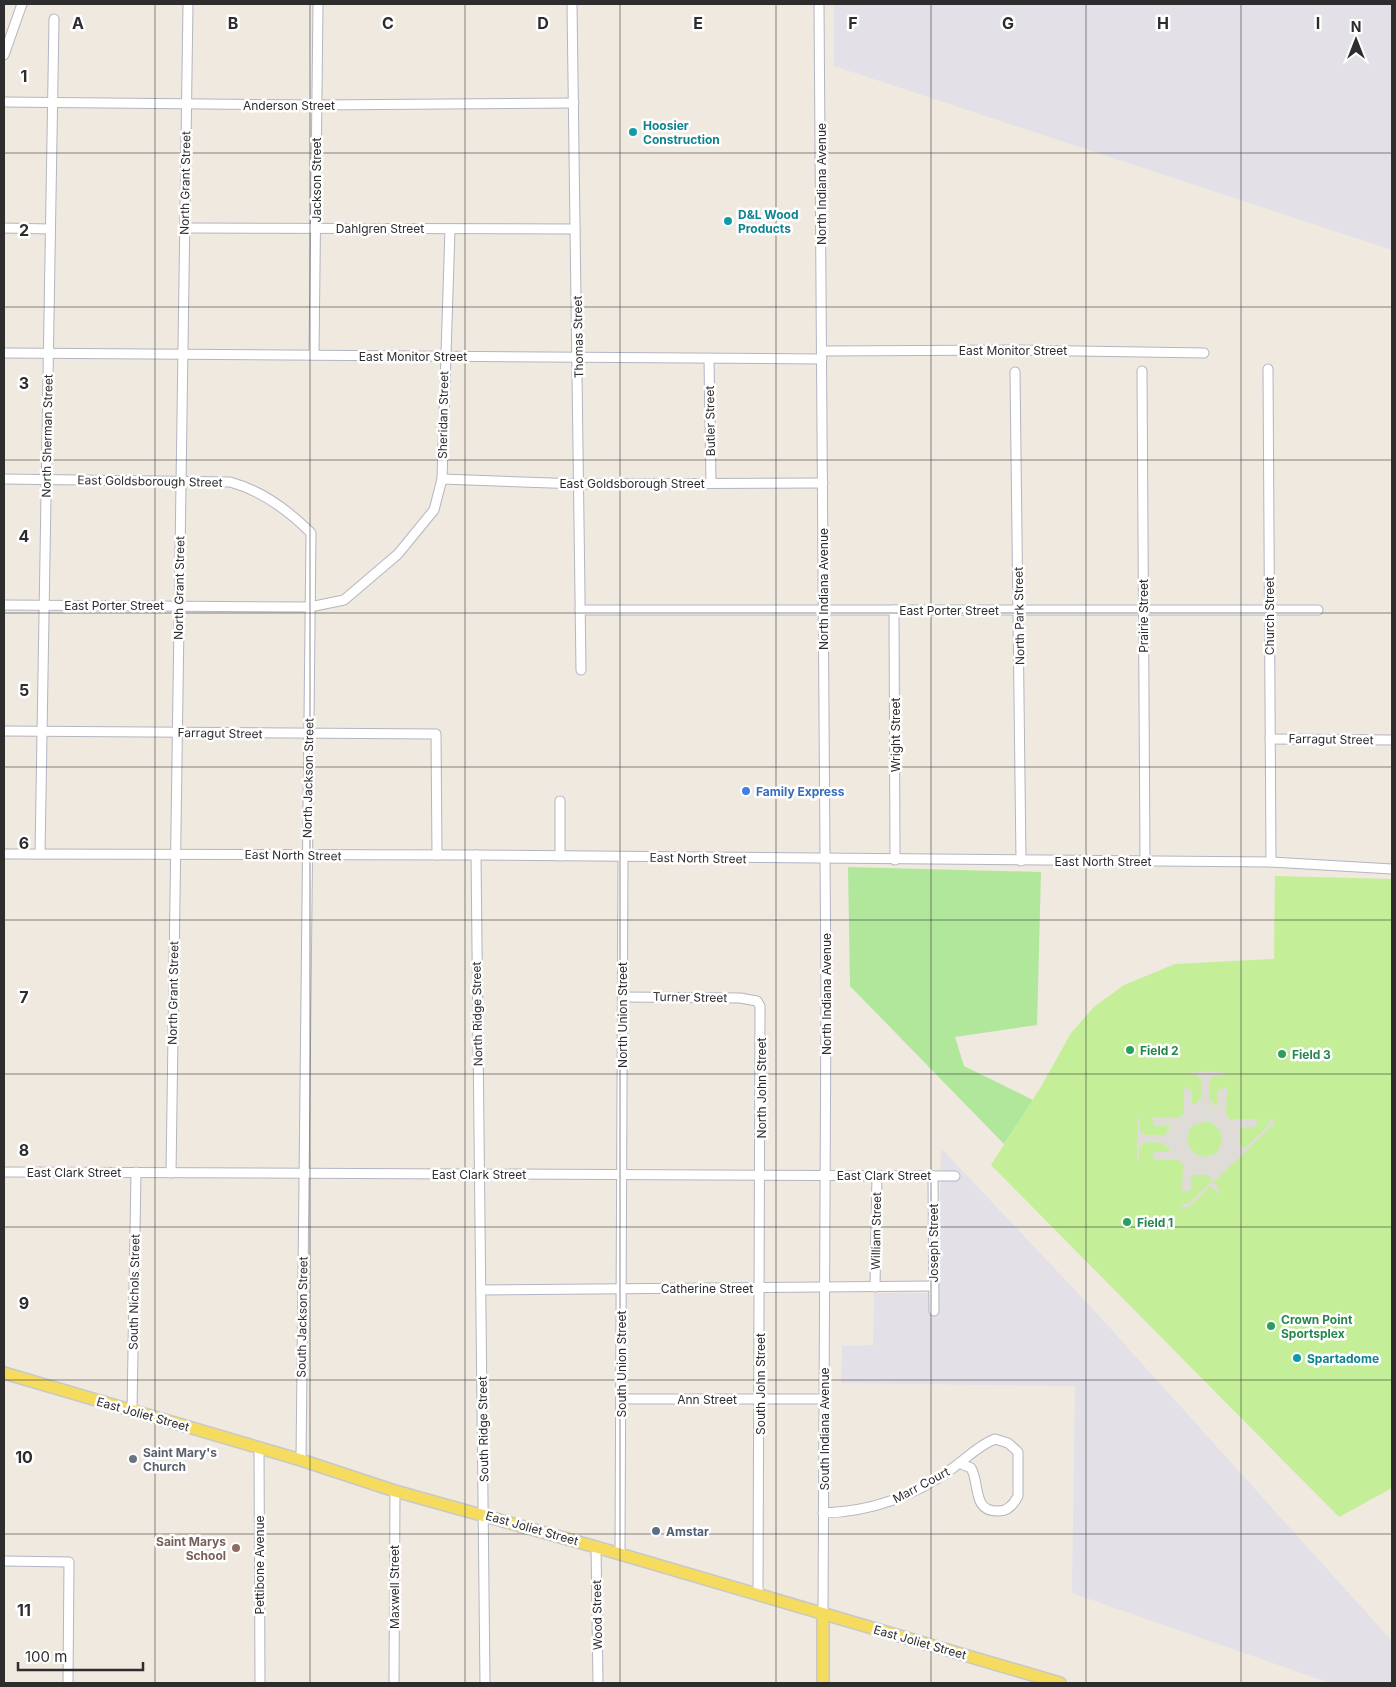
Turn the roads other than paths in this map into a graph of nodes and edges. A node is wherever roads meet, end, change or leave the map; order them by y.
1 (22, 4) edge
2 (188, 4) edge
3 (318, 4) edge
4 (572, 4) edge
5 (819, 4) edge
6 (54, 19) dead end
7 (4, 55) edge
8 (4, 102) edge
9 (52, 102) junction
10 (574, 103) junction
11 (186, 104) junction
12 (316, 105) junction
13 (4, 228) edge
14 (185, 228) junction
15 (316, 228) junction
16 (50, 229) junction
17 (450, 229) junction
18 (575, 229) junction
19 (4, 353) edge
20 (48, 353) junction
21 (1204, 353) dead end
22 (183, 354) junction
23 (314, 355) junction
24 (822, 355) junction
25 (444, 356) junction
26 (579, 358) junction
27 (708, 359) junction
28 (1268, 369) dead end
29 (1142, 371) dead end
30 (1015, 372) dead end
31 (4, 479) edge
32 (46, 479) junction
33 (442, 479) junction
34 (181, 481) junction
35 (711, 483) junction
36 (823, 483) junction
37 (579, 484) junction
38 (311, 533) joint
39 (344, 600) joint
40 (4, 605) edge
41 (44, 605) junction
42 (179, 606) junction
43 (310, 607) junction
44 (1143, 609) junction
45 (580, 610) junction
46 (824, 610) junction
47 (894, 610) junction
48 (1020, 610) junction
49 (1318, 610) dead end
50 (1269, 611) junction
51 (581, 670) dead end
52 (4, 731) edge
53 (42, 731) junction
54 (177, 733) junction
55 (309, 734) junction
56 (1270, 739) junction
57 (1392, 740) edge
58 (560, 801) dead end
59 (175, 853) junction
60 (4, 854) edge
61 (40, 854) junction
62 (307, 855) junction
63 (437, 855) junction
64 (476, 855) junction
65 (560, 856) junction
66 (622, 857) junction
67 (825, 859) junction
68 (896, 860) junction
69 (1021, 861) junction
70 (1145, 861) junction
71 (1271, 862) junction
72 (1392, 869) edge
73 (622, 997) junction
74 (757, 1001) joint
75 (4, 1172) edge
76 (136, 1172) junction
77 (171, 1172) junction
78 (304, 1173) junction
79 (479, 1174) junction
80 (621, 1174) junction
81 (760, 1175) junction
82 (825, 1175) junction
83 (877, 1175) junction
84 (933, 1176) junction
85 (955, 1176) dead end
86 (933, 1286) junction
87 (825, 1287) junction
88 (876, 1287) junction
89 (760, 1288) junction
90 (621, 1289) junction
91 (481, 1290) junction
92 (934, 1311) dead end
93 (4, 1374) edge
94 (621, 1399) junction
95 (824, 1399) junction
96 (760, 1400) junction
97 (132, 1411) junction
98 (259, 1448) junction
99 (301, 1460) junction
100 (959, 1463) junction
101 (395, 1491) junction
102 (823, 1513) junction
103 (484, 1514) junction
104 (596, 1547) junction
105 (620, 1554) junction
106 (4, 1561) edge
107 (758, 1594) junction
108 (823, 1614) junction
109 (68, 1683) edge
110 (260, 1683) edge
111 (394, 1683) edge
112 (485, 1683) edge
113 (598, 1683) edge
114 (823, 1683) edge
115 (1060, 1683) edge

1 - 7 street
2 - 11 street, North Grant Street
3 - 12 street, Jackson Street
4 - 10 street, Thomas Street
5 - 24 street, North Indiana Avenue
6 - 9 street, North Sherman Street
8 - 9 street, Anderson Street
9 - 11 street, Anderson Street
9 - 16 street, North Sherman Street
10 - 12 street, Anderson Street
10 - 18 street, Thomas Street
11 - 12 street, Anderson Street
11 - 14 street, North Grant Street
12 - 15 street, Jackson Street
13 - 16 street
14 - 15 street, Dahlgren Street
14 - 22 street, North Grant Street
15 - 17 street, Dahlgren Street
15 - 23 street, Jackson Street
16 - 20 street, North Sherman Street
17 - 18 street, Dahlgren Street
17 - 25 street, Sheridan Street
18 - 26 street, Thomas Street
19 - 20 street, East Monitor Street
20 - 22 street, East Monitor Street
20 - 32 street, North Sherman Street
21 - 24 street, East Monitor Street
22 - 23 street, East Monitor Street
22 - 34 street, North Grant Street
23 - 25 street, East Monitor Street
24 - 27 street, East Monitor Street
24 - 36 street, North Indiana Avenue
25 - 26 street, East Monitor Street
25 - 33 street, Sheridan Street
26 - 27 street, East Monitor Street
26 - 37 street, Thomas Street
27 - 35 street, Butler Street
28 - 50 street, Church Street
29 - 44 street, Prairie Street
30 - 48 street, North Park Street
31 - 32 street, East Goldsborough Street
32 - 34 street, East Goldsborough Street
32 - 41 street, North Sherman Street
33 - 37 street, East Goldsborough Street
33 - 39 street, Sheridan Street
34 - 38 street, East Goldsborough Street
34 - 42 street, North Grant Street
35 - 36 street, East Goldsborough Street
35 - 37 street, East Goldsborough Street
36 - 46 street, North Indiana Avenue
37 - 45 street, Thomas Street
38 - 43 street, North Jackson Street
39 - 43 street, East Porter Street
40 - 41 street, East Porter Street
41 - 42 street, East Porter Street
41 - 53 street, North Sherman Street
42 - 43 street, East Porter Street
42 - 54 street, North Grant Street
43 - 55 street, North Jackson Street
44 - 48 street, East Porter Street
44 - 50 street, East Porter Street
44 - 70 street, Prairie Street
45 - 46 street, East Porter Street
45 - 51 street, Thomas Street
46 - 47 street, East Porter Street
46 - 67 street, North Indiana Avenue
47 - 48 street, East Porter Street
47 - 68 street, Wright Street
48 - 69 street, North Park Street
49 - 50 street, East Porter Street
50 - 56 street, Church Street
52 - 53 street, Farragut Street
53 - 54 street, Farragut Street
53 - 61 street, North Sherman Street
54 - 55 street, Farragut Street
54 - 59 street, North Grant Street
55 - 62 street, North Jackson Street
55 - 63 street, Farragut Street
56 - 57 street, Farragut Street
56 - 71 street, Church Street
58 - 65 street
59 - 61 street, East North Street
59 - 62 street, East North Street
59 - 77 street, North Grant Street
60 - 61 street, East North Street
62 - 63 street, East North Street
62 - 78 street, North Jackson Street
63 - 64 street, East North Street
64 - 65 street, East North Street
64 - 79 street, North Ridge Street
65 - 66 street, East North Street
66 - 67 street, East North Street
66 - 73 street, North Union Street
67 - 68 street, East North Street
67 - 82 street, North Indiana Avenue
68 - 69 street, East North Street
69 - 70 street, East North Street
70 - 71 street, East North Street
71 - 72 street, East North Street
73 - 74 street, Turner Street
73 - 80 street, North Union Street
74 - 81 street, North John Street
75 - 76 street, East Clark Street
76 - 77 street, East Clark Street
76 - 97 street, South Nichols Street
77 - 78 street, East Clark Street
78 - 79 street, East Clark Street
78 - 99 street, South Jackson Street
79 - 80 street, East Clark Street
79 - 91 street, South Ridge Street
80 - 81 street, East Clark Street
80 - 90 street, South Union Street
81 - 82 street, East Clark Street
81 - 89 street, South John Street
82 - 83 street, East Clark Street
82 - 87 street, South Indiana Avenue
83 - 84 street, East Clark Street
83 - 88 street, William Street
84 - 85 street, East Clark Street
84 - 86 street, Joseph Street
86 - 88 street, Catherine Street
86 - 92 street, Joseph Street
87 - 88 street, Catherine Street
87 - 89 street, Catherine Street
87 - 95 street, South Indiana Avenue
89 - 90 street, Catherine Street
89 - 96 street, South John Street
90 - 91 street, Catherine Street
90 - 94 street, South Union Street
91 - 103 street, South Ridge Street
93 - 97 main road, East Joliet Street
94 - 96 street, Ann Street
94 - 105 street, South Union Street
95 - 96 street, Ann Street
95 - 102 street, South Indiana Avenue
96 - 107 street, South John Street
97 - 98 main road, East Joliet Street
98 - 99 main road, East Joliet Street
98 - 110 street, Pettibone Avenue
99 - 101 main road, East Joliet Street
100 - 100 street, Marr Court
100 - 102 street, Marr Court
101 - 103 main road, East Joliet Street
101 - 111 street, Maxwell Street
102 - 108 street, South Indiana Avenue
103 - 104 main road, East Joliet Street
103 - 112 street, South Ridge Street
104 - 105 main road, East Joliet Street
104 - 113 street, Wood Street
105 - 107 main road, East Joliet Street
106 - 109 street
107 - 108 main road, East Joliet Street
108 - 114 main road, South Indiana Avenue
108 - 115 main road, East Joliet Street

